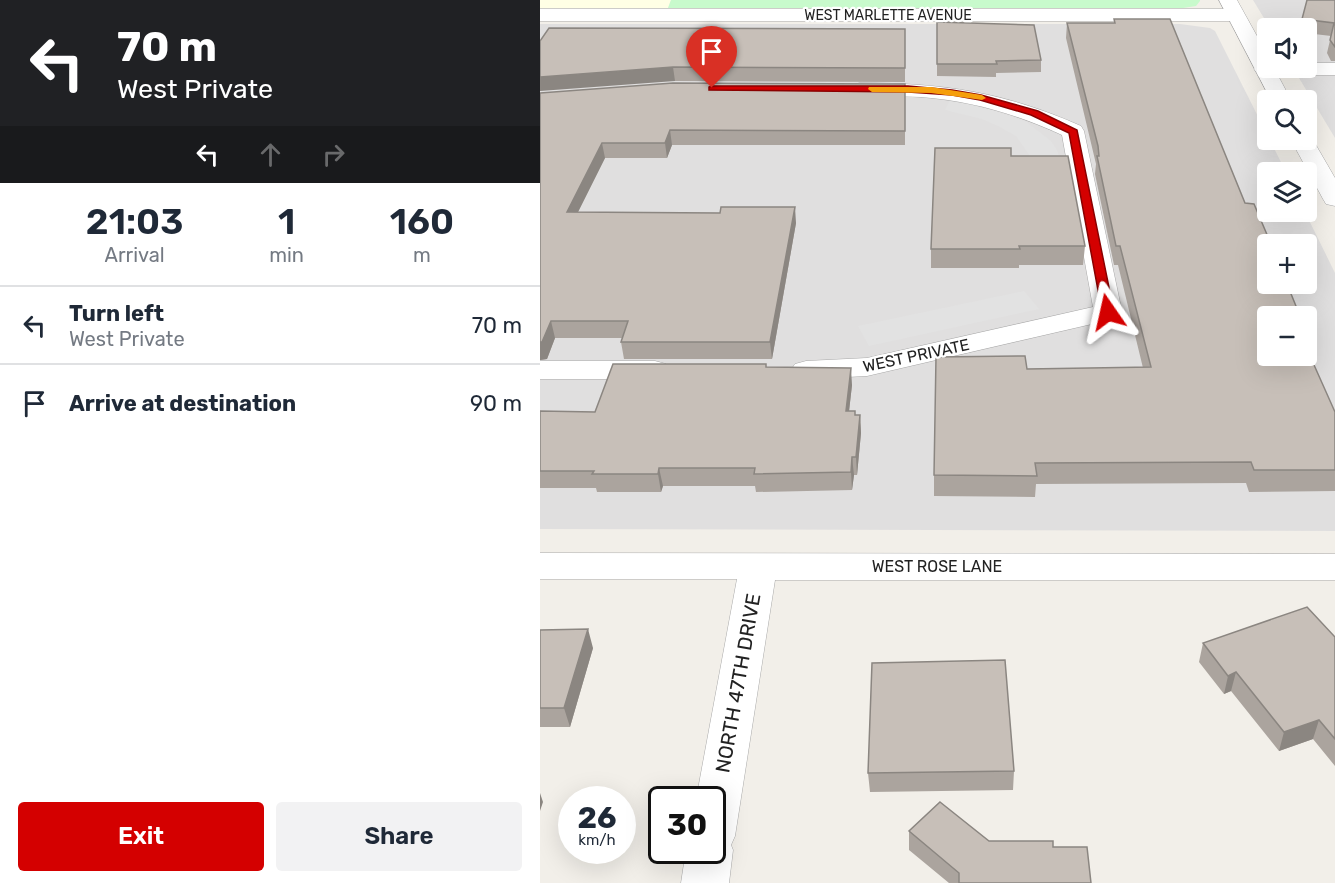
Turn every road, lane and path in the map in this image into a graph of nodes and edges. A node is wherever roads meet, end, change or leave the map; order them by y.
1 (1232, 8) edge
2 (540, 15) edge
3 (1257, 56) edge
4 (1317, 69) edge
5 (1335, 69) edge
6 (839, 89) edge
7 (1308, 150) edge
8 (1335, 199) edge
9 (540, 370) edge
10 (687, 370) edge
11 (778, 370) edge
12 (758, 566) junction
13 (540, 567) edge
14 (1335, 567) edge
15 (721, 786) edge
16 (708, 864) edge
17 (705, 883) edge

1 - 2 street, WEST MARLETTE AVENUE
1 - 3 street
4 - 5 street
6 - 11 street, WEST PRIVATE
7 - 8 street
9 - 10 street
12 - 13 street, WEST ROSE LANE
12 - 14 street, WEST ROSE LANE
12 - 15 street, NORTH 47TH DRIVE
16 - 17 street

